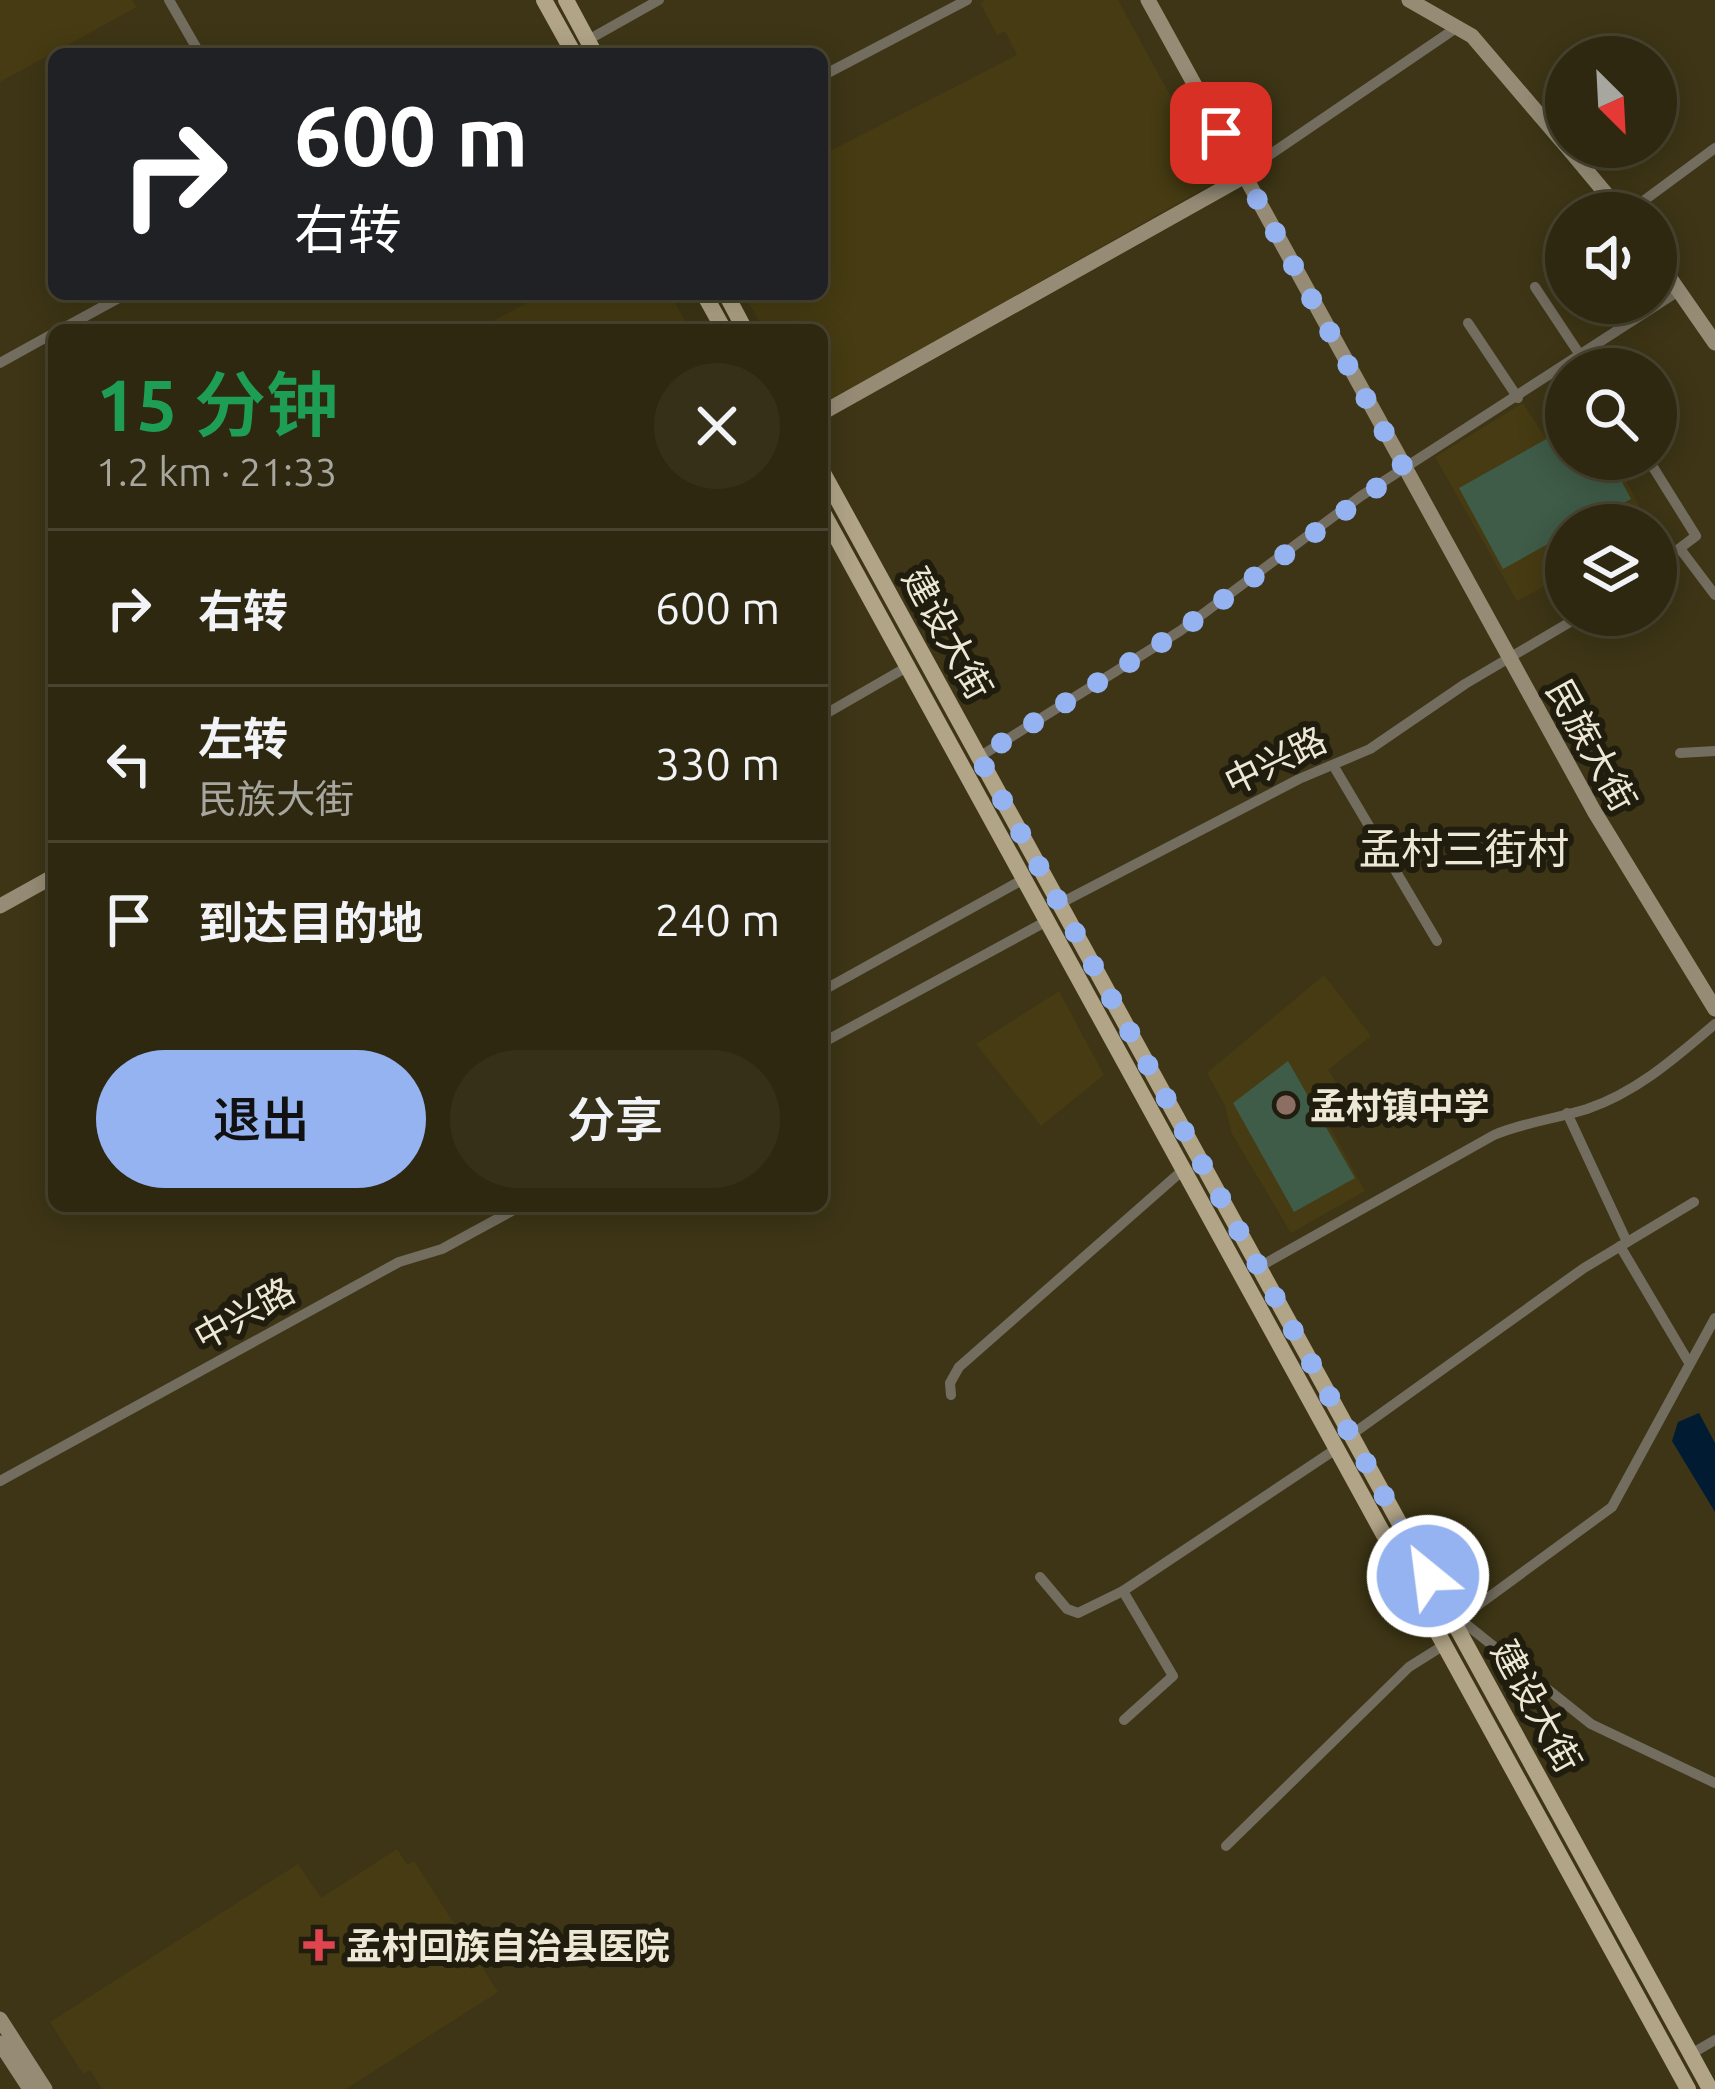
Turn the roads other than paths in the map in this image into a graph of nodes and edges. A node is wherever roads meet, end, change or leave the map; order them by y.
1 (169, 0) edge
2 (544, 0) edge
3 (566, 0) edge
4 (659, 0) edge
5 (967, 0) edge
6 (1148, 0) edge
7 (1420, 2) edge
8 (1459, 26) junction
9 (197, 48) edge
10 (577, 48) edge
11 (578, 48) edge
12 (581, 48) edge
13 (828, 73) edge
14 (1545, 122) edge
15 (1715, 148) edge
16 (1585, 168) edge
17 (1244, 175) junction
18 (1607, 192) edge
19 (1654, 192) edge
20 (1677, 286) edge
21 (1535, 287) dead end
22 (1680, 290) junction
23 (115, 300) edge
24 (1468, 323) dead end
25 (72, 324) edge
26 (48, 337) edge
27 (1715, 343) edge
28 (1577, 348) edge
29 (1596, 348) edge
30 (0, 363) edge
31 (1545, 381) edge
32 (1518, 398) junction
33 (828, 410) edge
34 (1404, 468) junction
35 (1661, 480) edge
36 (828, 482) edge
37 (828, 522) edge
38 (1682, 550) junction
39 (1677, 553) edge
40 (1715, 595) edge
41 (1546, 636) edge
42 (1509, 657) junction
43 (907, 667) junction
44 (828, 713) edge
45 (1715, 751) edge
46 (1679, 753) dead end
47 (979, 757) junction
48 (1333, 765) junction
49 (48, 879) edge
50 (1024, 879) junction
51 (1059, 904) junction
52 (0, 906) edge
53 (1047, 921) junction
54 (1437, 941) dead end
55 (828, 988) edge
56 (1714, 1004) edge
57 (1715, 1024) edge
58 (828, 1040) edge
59 (1568, 1113) junction
60 (1184, 1170) junction
61 (1694, 1202) dead end
62 (510, 1212) edge
63 (1623, 1244) junction
64 (1259, 1268) junction
65 (1715, 1318) edge
66 (1688, 1360) junction
67 (951, 1395) dead end
68 (1351, 1435) junction
69 (1336, 1449) junction
70 (0, 1481) edge
71 (1040, 1577) dead end
72 (1123, 1591) junction
73 (1453, 1615) junction
74 (1444, 1645) junction
75 (1124, 1720) dead end
76 (1715, 1783) edge
77 (1226, 1846) dead end
78 (0, 2019) edge
79 (1715, 2040) edge
80 (0, 2042) edge
81 (1690, 2054) junction
82 (30, 2089) edge
83 (45, 2089) edge
84 (1688, 2089) edge
85 (1710, 2089) edge

1 - 9 street
2 - 10 main road
3 - 11 main road
4 - 12 street
5 - 13 street
6 - 17 main road, 民族大街
7 - 8 main road
8 - 14 main road
8 - 17 street
15 - 19 street
16 - 18 main road
17 - 33 main road
17 - 34 main road, 民族大街
20 - 22 main road
21 - 28 street
22 - 27 main road
22 - 29 street
23 - 25 street
24 - 32 street
26 - 30 street
31 - 32 street
32 - 34 street
34 - 42 main road, 民族大街
34 - 47 street
35 - 38 street
36 - 47 main road, 建设大街
37 - 43 main road, 建设大街
38 - 39 street
38 - 40 street
41 - 42 street, 中兴路
42 - 48 street, 中兴路
42 - 56 main road, 民族大街
43 - 44 street
43 - 50 main road, 建设大街
45 - 46 street
47 - 51 main road, 建设大街
48 - 51 street, 中兴路
48 - 54 street
49 - 52 main road
50 - 53 main road, 建设大街
50 - 55 street
51 - 64 main road, 建设大街
53 - 58 street
53 - 60 main road, 建设大街
57 - 59 street
59 - 63 street
59 - 64 street
60 - 67 street
60 - 69 main road, 建设大街
61 - 63 street
62 - 70 street, 中兴路
63 - 66 street
63 - 68 street
64 - 68 main road, 建设大街
65 - 66 street
66 - 73 street
68 - 73 main road, 建设大街
69 - 72 street
69 - 74 main road, 建设大街
71 - 72 street
72 - 75 street
73 - 76 street
73 - 81 main road, 建设大街
74 - 77 street
74 - 84 main road, 建设大街
78 - 83 main road
79 - 81 street
80 - 82 main road
81 - 85 main road, 建设大街

